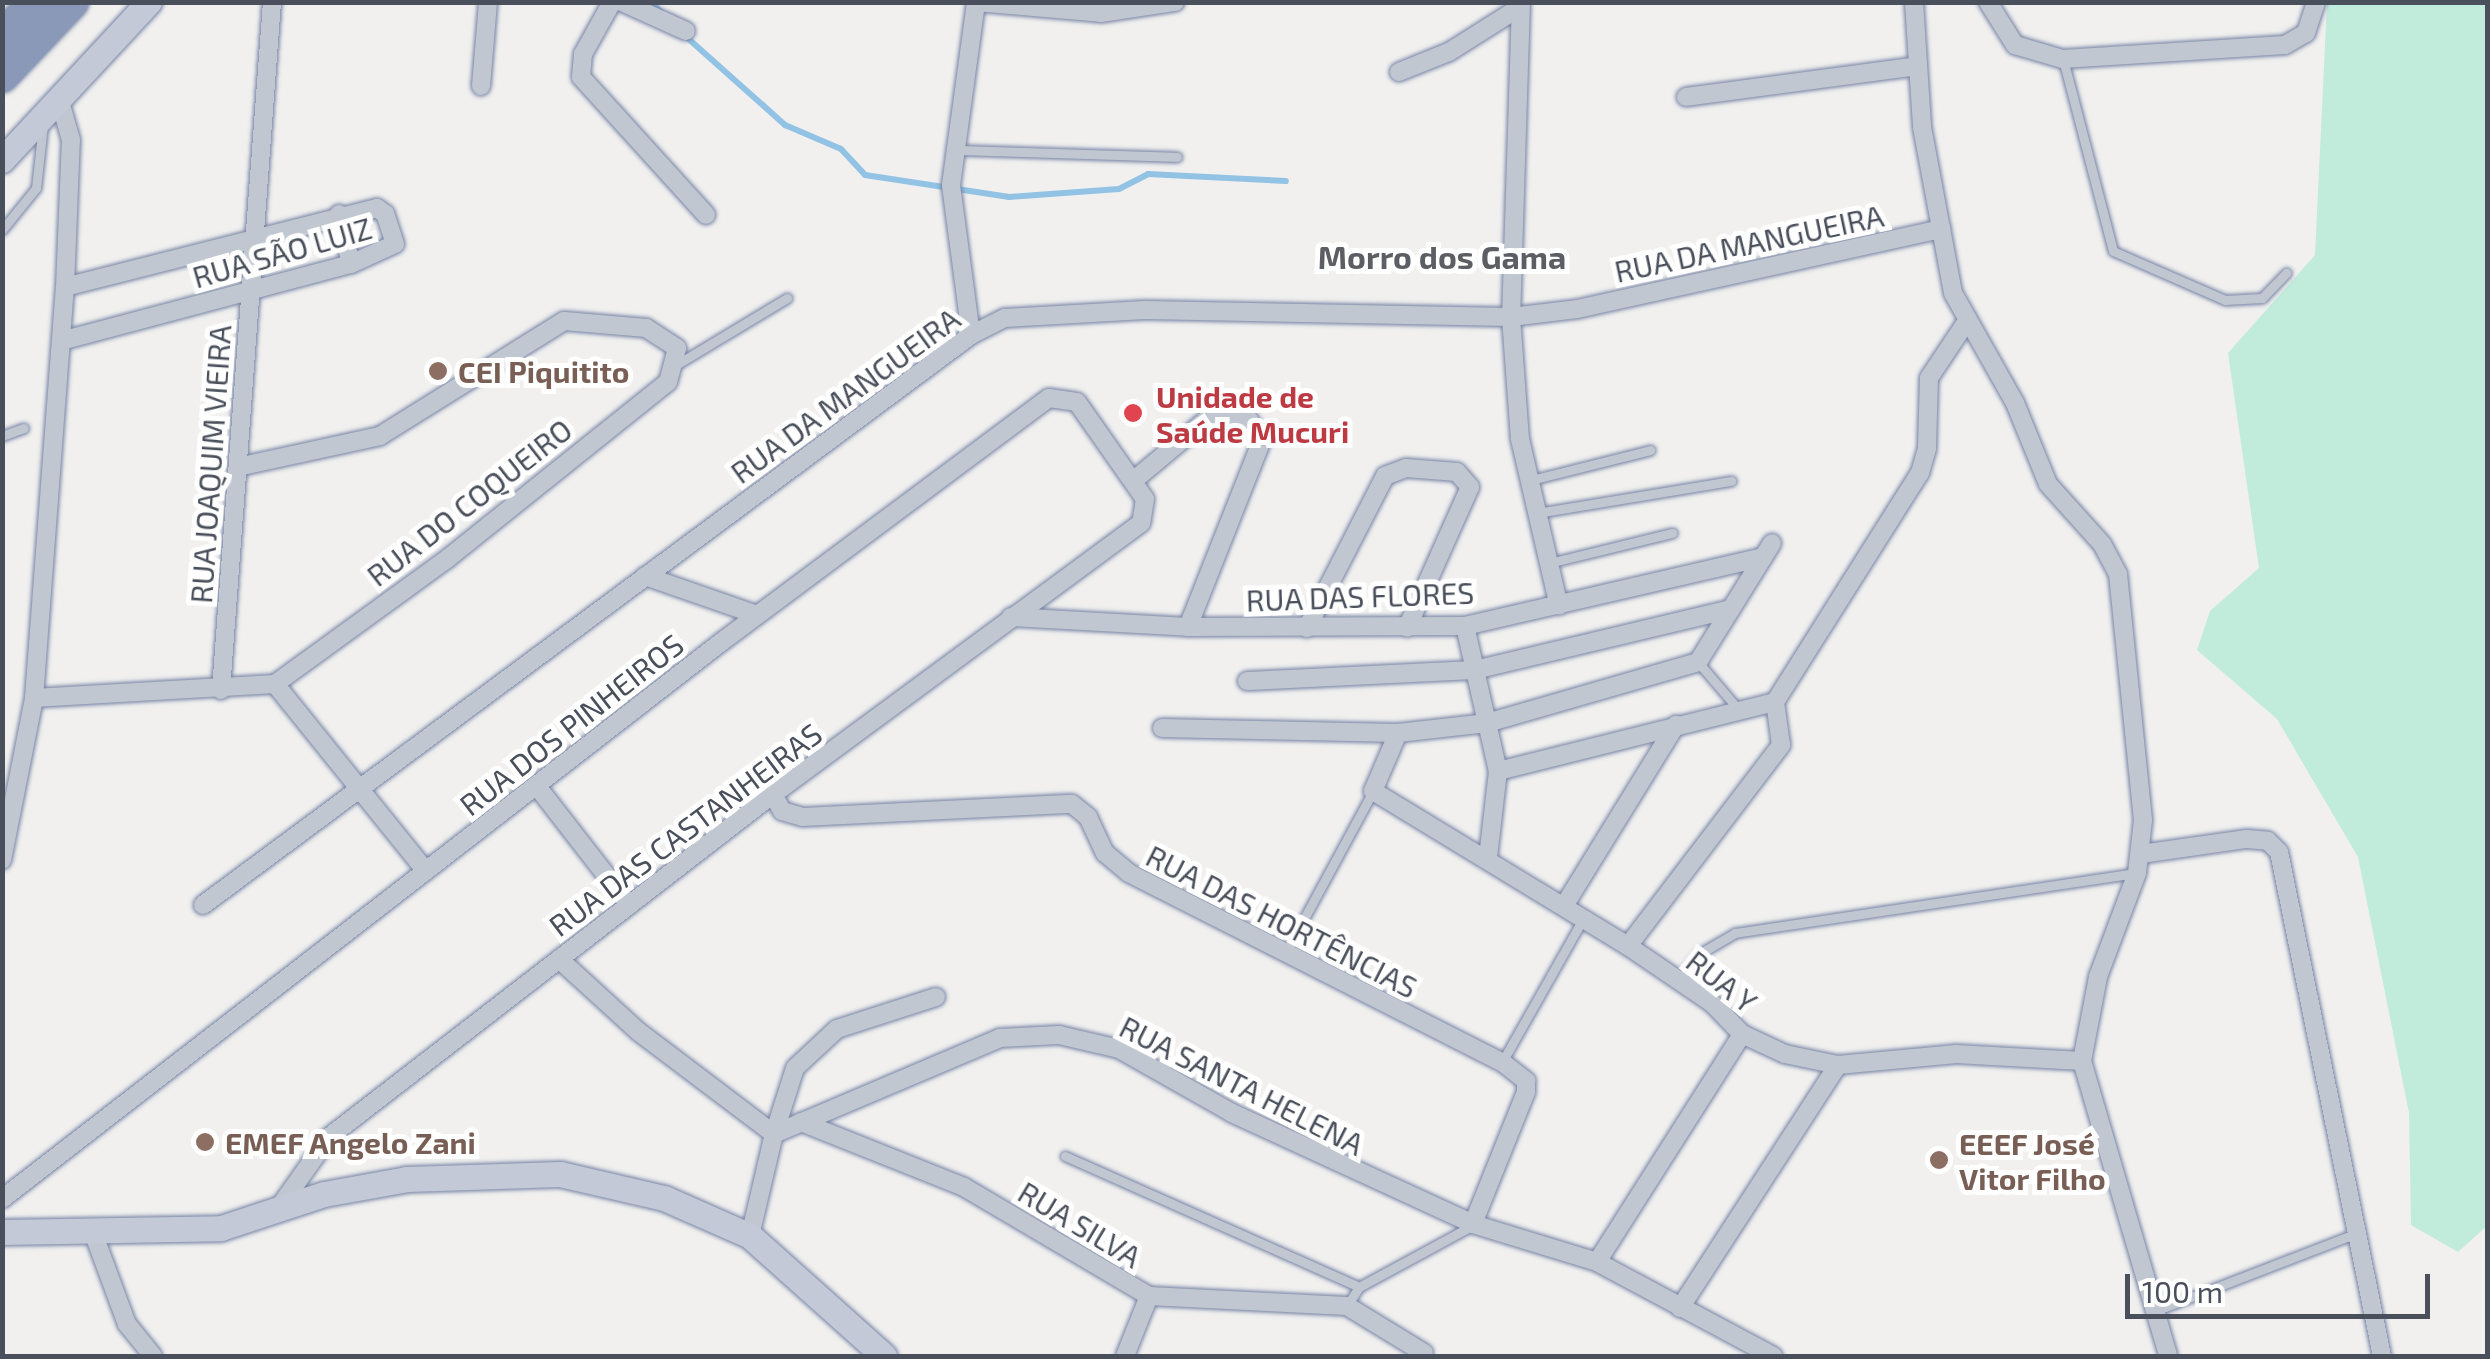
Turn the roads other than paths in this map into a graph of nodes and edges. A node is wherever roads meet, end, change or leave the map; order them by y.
1 (36, 2) edge
2 (72, 2) edge
3 (149, 2) edge
4 (272, 2) edge
5 (488, 2) edge
6 (612, 2) edge
7 (622, 2) edge
8 (976, 2) edge
9 (1176, 2) edge
10 (1914, 2) edge
11 (1988, 2) edge
12 (2316, 2) edge
13 (1519, 6) edge
14 (686, 31) dead end
15 (2, 37) edge
16 (2063, 59) junction
17 (1918, 66) junction
18 (1399, 72) dead end
19 (2, 76) edge
20 (480, 86) dead end
21 (1686, 96) dead end
22 (52, 110) junction
23 (956, 150) junction
24 (1177, 157) dead end
25 (2, 160) edge
26 (339, 214) junction
27 (706, 215) dead end
28 (1941, 229) junction
29 (2, 230) edge
30 (254, 239) junction
31 (351, 264) junction
32 (2286, 273) dead end
33 (66, 287) junction
34 (250, 291) junction
35 (788, 298) dead end
36 (1511, 317) junction
37 (1967, 321) junction
38 (971, 335) junction
39 (61, 341) junction
40 (672, 368) junction
41 (24, 428) dead end
42 (2, 436) edge
43 (1650, 450) dead end
44 (238, 467) junction
45 (1531, 480) junction
46 (1133, 481) junction
47 (1732, 481) dead end
48 (1538, 513) junction
49 (1146, 514) joint
50 (1672, 533) dead end
51 (1549, 563) junction
52 (644, 576) junction
53 (1559, 606) junction
54 (1731, 610) junction
55 (758, 615) junction
56 (1012, 617) junction
57 (1464, 626) junction
58 (1188, 627) junction
59 (1307, 628) junction
60 (1407, 628) junction
61 (1698, 662) junction
62 (1475, 670) junction
63 (1247, 681) dead end
64 (274, 684) junction
65 (222, 690) junction
66 (34, 698) junction
67 (1776, 702) junction
68 (1739, 710) junction
69 (1487, 723) junction
70 (1676, 725) junction
71 (1162, 728) dead end
72 (1398, 733) junction
73 (1498, 772) junction
74 (360, 782) junction
75 (536, 786) junction
76 (1373, 791) junction
77 (773, 794) junction
78 (1488, 858) junction
79 (2, 860) edge
80 (2139, 863) junction
81 (426, 871) junction
82 (203, 905) dead end
83 (628, 905) junction
84 (1564, 906) junction
85 (1583, 919) junction
86 (1628, 946) junction
87 (1285, 954) junction
88 (560, 958) junction
89 (1678, 980) junction
90 (936, 997) dead end
91 (1742, 1034) junction
92 (2082, 1061) junction
93 (1502, 1062) junction
94 (1838, 1065) junction
95 (801, 1122) junction
96 (774, 1134) junction
97 (1065, 1156) dead end
98 (2, 1200) edge
99 (278, 1209) junction
100 (1473, 1224) junction
101 (2, 1232) edge
102 (94, 1235) junction
103 (2352, 1235) junction
104 (750, 1236) junction
105 (1597, 1262) junction
106 (1359, 1287) junction
107 (1149, 1296) junction
108 (1347, 1306) junction
109 (1680, 1308) junction
110 (2152, 1312) junction
111 (1424, 1353) dead end
112 (153, 1356) edge
113 (884, 1356) edge
114 (1125, 1356) edge
115 (1773, 1356) edge
116 (2168, 1356) edge
117 (2382, 1356) edge

1 - 15 highway
2 - 19 highway
3 - 22 street
4 - 30 street, RUA JOAQUIM VIEIRA
5 - 20 street
6 - 27 street
7 - 14 street
8 - 9 street
8 - 23 street
10 - 17 street
11 - 16 street
12 - 16 street
13 - 18 street
13 - 36 street
16 - 32 lane
17 - 21 street
17 - 28 street
22 - 25 street
22 - 29 lane
22 - 33 street
23 - 24 lane
23 - 38 street
26 - 30 street, RUA SÃO LUIZ
26 - 31 street
26 - 31 street, RUA SÃO LUIZ
28 - 36 street, RUA DA MANGUEIRA
28 - 37 street
30 - 33 street, RUA SÃO LUIZ
30 - 34 street, RUA JOAQUIM VIEIRA
31 - 34 street, RUA SÃO LUIZ
33 - 39 street
34 - 39 street, RUA SÃO LUIZ
34 - 44 street, RUA JOAQUIM VIEIRA
35 - 40 lane
36 - 38 street, RUA DA MANGUEIRA
36 - 45 street
37 - 67 street
37 - 80 street
38 - 52 street, RUA DA MANGUEIRA
39 - 66 street
40 - 44 street, RUA DO COQUEIRO
40 - 64 street, RUA DO COQUEIRO
41 - 42 lane
43 - 45 lane
44 - 65 street, RUA JOAQUIM VIEIRA
45 - 48 street
46 - 49 street, RUA DOS PINHEIROS
46 - 55 street, RUA DOS PINHEIROS
46 - 58 street
47 - 48 lane
48 - 51 street
49 - 56 street, RUA DAS CASTANHEIRAS
50 - 51 lane
51 - 53 street
52 - 55 street
52 - 74 street, RUA DA MANGUEIRA
53 - 54 street, RUA DAS FLORES
53 - 57 street, RUA DAS FLORES
54 - 61 street
54 - 62 street
55 - 75 street, RUA DOS PINHEIROS
56 - 58 street, RUA DAS FLORES
56 - 77 street, RUA DAS CASTANHEIRAS
57 - 60 street, RUA DAS FLORES
57 - 62 street
58 - 59 street, RUA DAS FLORES
59 - 60 street, RUA DAS FLORES
59 - 60 street
61 - 68 lane
61 - 69 street
62 - 63 street
62 - 69 street
64 - 65 street
64 - 74 street
65 - 66 street
66 - 79 street
67 - 68 street
67 - 86 street
68 - 70 street
69 - 72 street
69 - 73 street
70 - 73 street
70 - 84 street
71 - 72 street
72 - 76 street
73 - 78 street
74 - 81 street
74 - 82 street, RUA DA MANGUEIRA
75 - 81 street, RUA DOS PINHEIROS
75 - 83 street
76 - 78 street, RUA Y
76 - 87 lane
77 - 83 street, RUA DAS CASTANHEIRAS
77 - 87 street, RUA DAS HORTÊNCIAS
78 - 84 street, RUA Y
80 - 89 lane
80 - 92 street
80 - 103 street
81 - 98 street, RUA DOS PINHEIROS
83 - 88 street, RUA DAS CASTANHEIRAS
84 - 85 street, RUA Y
85 - 86 street, RUA Y
85 - 93 lane
86 - 89 street, RUA Y
87 - 93 street, RUA DAS HORTÊNCIAS
88 - 96 street
88 - 99 street, RUA DAS CASTANHEIRAS
89 - 91 street, RUA Y
90 - 96 street
91 - 94 street, RUA Y
91 - 105 street
92 - 94 street, RUA Y
92 - 110 street
93 - 100 street
94 - 109 street
95 - 96 street, RUA SANTA HELENA
95 - 100 street, RUA SANTA HELENA
95 - 107 street, RUA SILVA
96 - 104 street
97 - 106 lane
99 - 102 street
99 - 104 street
100 - 105 street, RUA SANTA HELENA
100 - 106 lane
101 - 102 street
102 - 112 street
103 - 110 lane
103 - 117 street
104 - 113 street
105 - 109 street, RUA SANTA HELENA
106 - 108 lane
107 - 108 street, RUA SILVA
107 - 114 street
108 - 111 street, RUA SILVA
109 - 115 street, RUA SANTA HELENA
110 - 116 street

